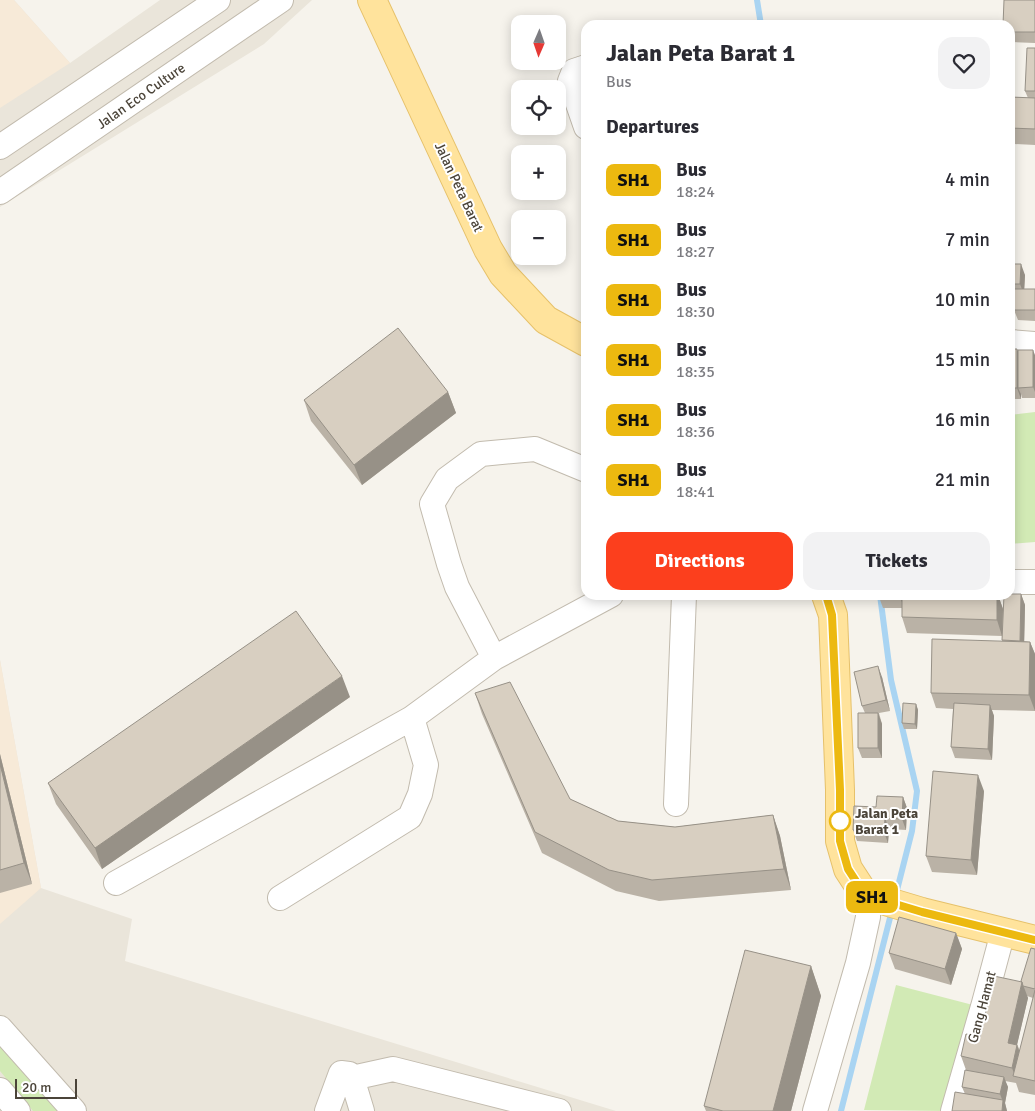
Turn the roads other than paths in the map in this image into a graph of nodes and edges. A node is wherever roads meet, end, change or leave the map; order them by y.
1 (218, 0) edge
2 (281, 0) edge
3 (372, 0) edge
4 (581, 69) edge
5 (581, 113) edge
6 (0, 146) edge
7 (9, 186) edge
8 (581, 339) edge
9 (1015, 342) edge
10 (1035, 344) edge
11 (581, 468) edge
12 (1015, 582) edge
13 (1035, 582) edge
14 (602, 600) edge
15 (684, 600) edge
16 (828, 600) edge
17 (494, 658) junction
18 (412, 718) junction
19 (676, 804) dead end
20 (116, 884) dead end
21 (867, 894) junction
22 (280, 898) dead end
23 (1003, 932) junction
24 (1035, 940) edge
25 (0, 1028) edge
26 (352, 1078) junction
27 (0, 1090) edge
28 (18, 1111) edge
29 (74, 1111) edge
30 (327, 1111) edge
31 (362, 1111) edge
32 (559, 1111) edge
33 (815, 1111) edge
34 (953, 1111) edge

1 - 6 street
2 - 7 street, Jalan Eco Culture
3 - 8 main road, Jalan Peta Barat
4 - 5 street
6 - 7 street
9 - 10 street
11 - 17 street
12 - 13 street
14 - 17 street
15 - 19 street
16 - 21 main road
17 - 18 street
18 - 20 street
18 - 22 street
21 - 23 main road
21 - 33 street
23 - 24 main road
23 - 34 street, Gang Hamat
25 - 29 street
26 - 30 street
26 - 31 street
26 - 32 street
27 - 28 street

